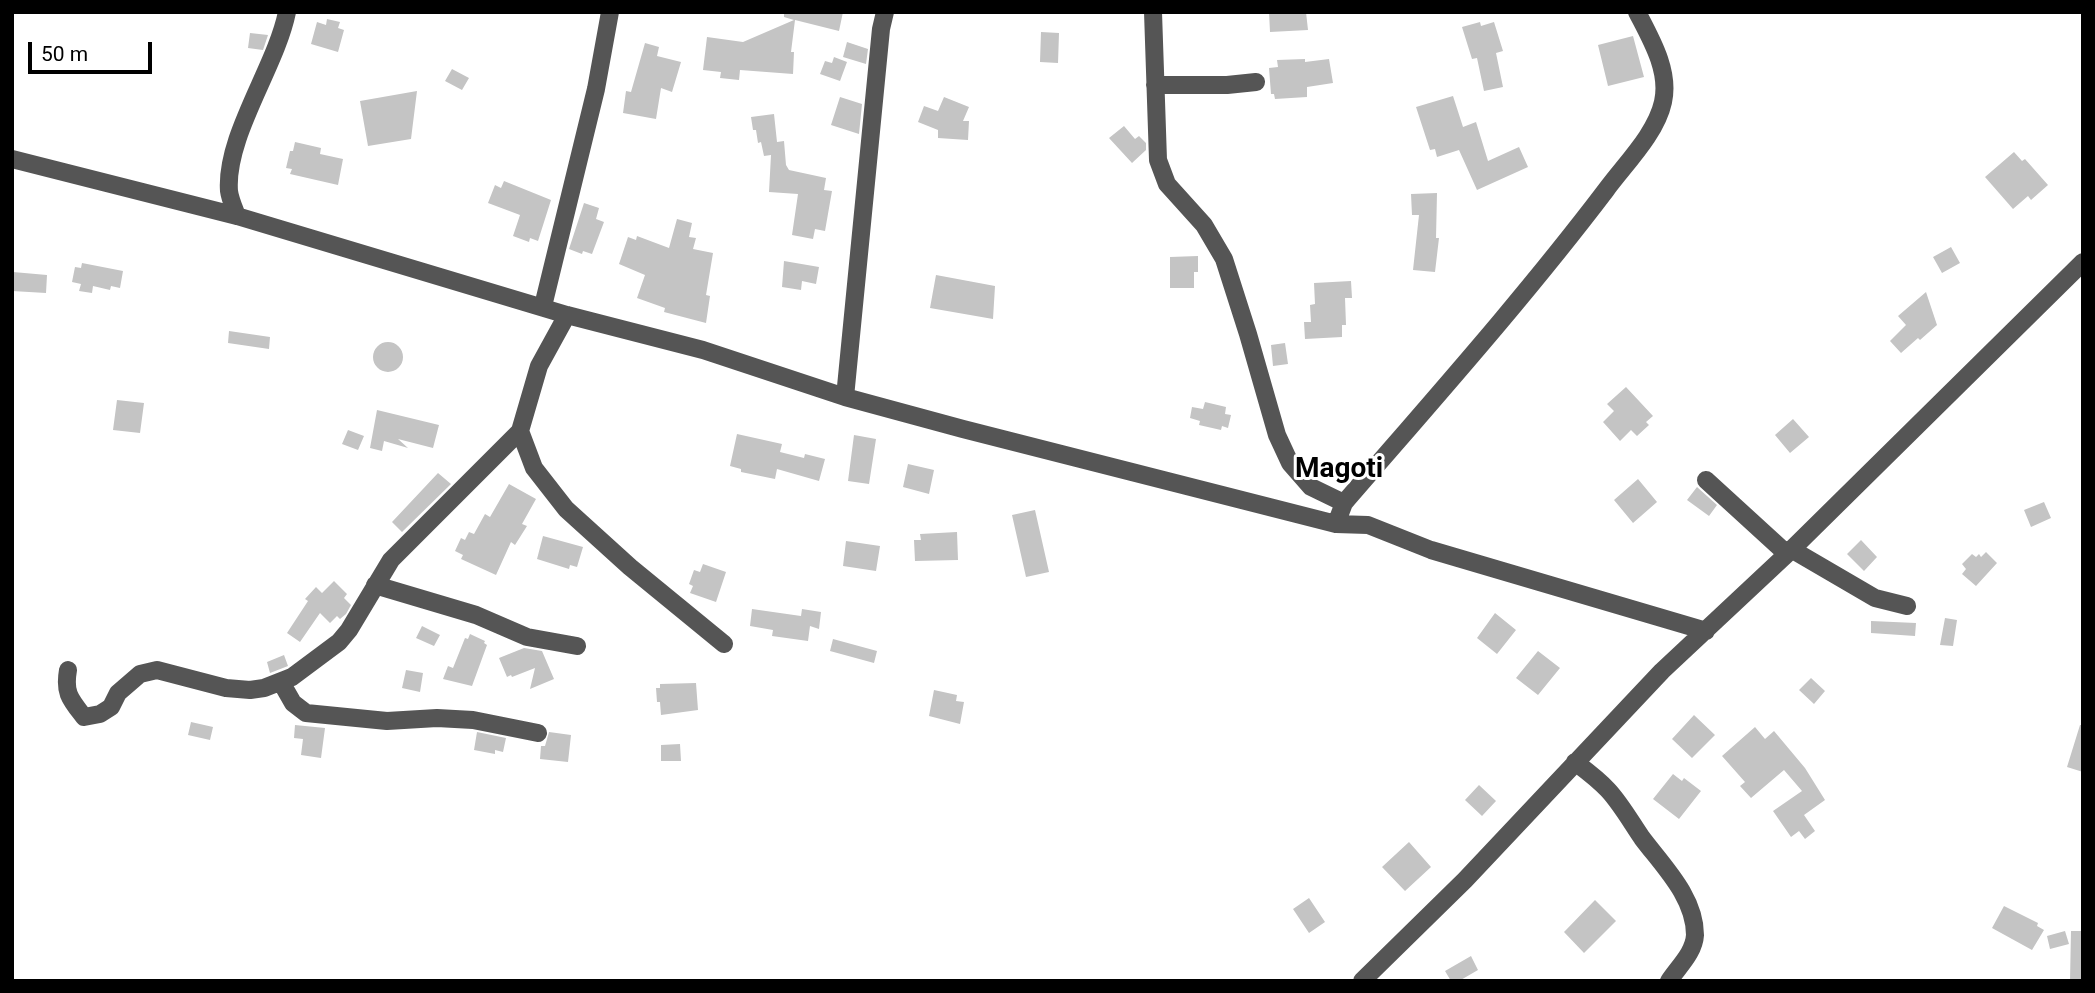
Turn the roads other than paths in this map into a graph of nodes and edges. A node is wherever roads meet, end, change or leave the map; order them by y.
1 (287, 12) edge
2 (610, 12) edge
3 (885, 12) edge
4 (1153, 12) edge
5 (1637, 12) edge
6 (1256, 82) dead end
7 (1155, 85) junction
8 (12, 159) edge
9 (237, 216) junction
10 (2083, 262) edge
11 (543, 306) junction
12 (567, 315) junction
13 (845, 397) junction
14 (520, 431) junction
15 (1706, 480) dead end
16 (1344, 503) junction
17 (1336, 523) junction
18 (1789, 551) junction
19 (375, 585) junction
20 (1907, 607) dead end
21 (1706, 631) junction
22 (724, 644) dead end
23 (577, 646) dead end
24 (68, 670) dead end
25 (281, 682) junction
26 (538, 733) dead end
27 (1575, 762) junction
28 (1362, 981) edge
29 (1669, 981) edge

1 - 9 street
2 - 11 street
3 - 13 street
4 - 7 street
5 - 16 street
6 - 7 street
7 - 16 street
8 - 9 street
9 - 11 street
10 - 18 street
11 - 12 street
12 - 13 street
12 - 14 street
13 - 17 street
14 - 19 street
14 - 22 street
15 - 18 street
16 - 17 street
17 - 21 street
18 - 20 street
18 - 21 street
19 - 23 street
19 - 25 street
21 - 27 street
24 - 25 street
25 - 26 street
27 - 28 street
27 - 29 street

